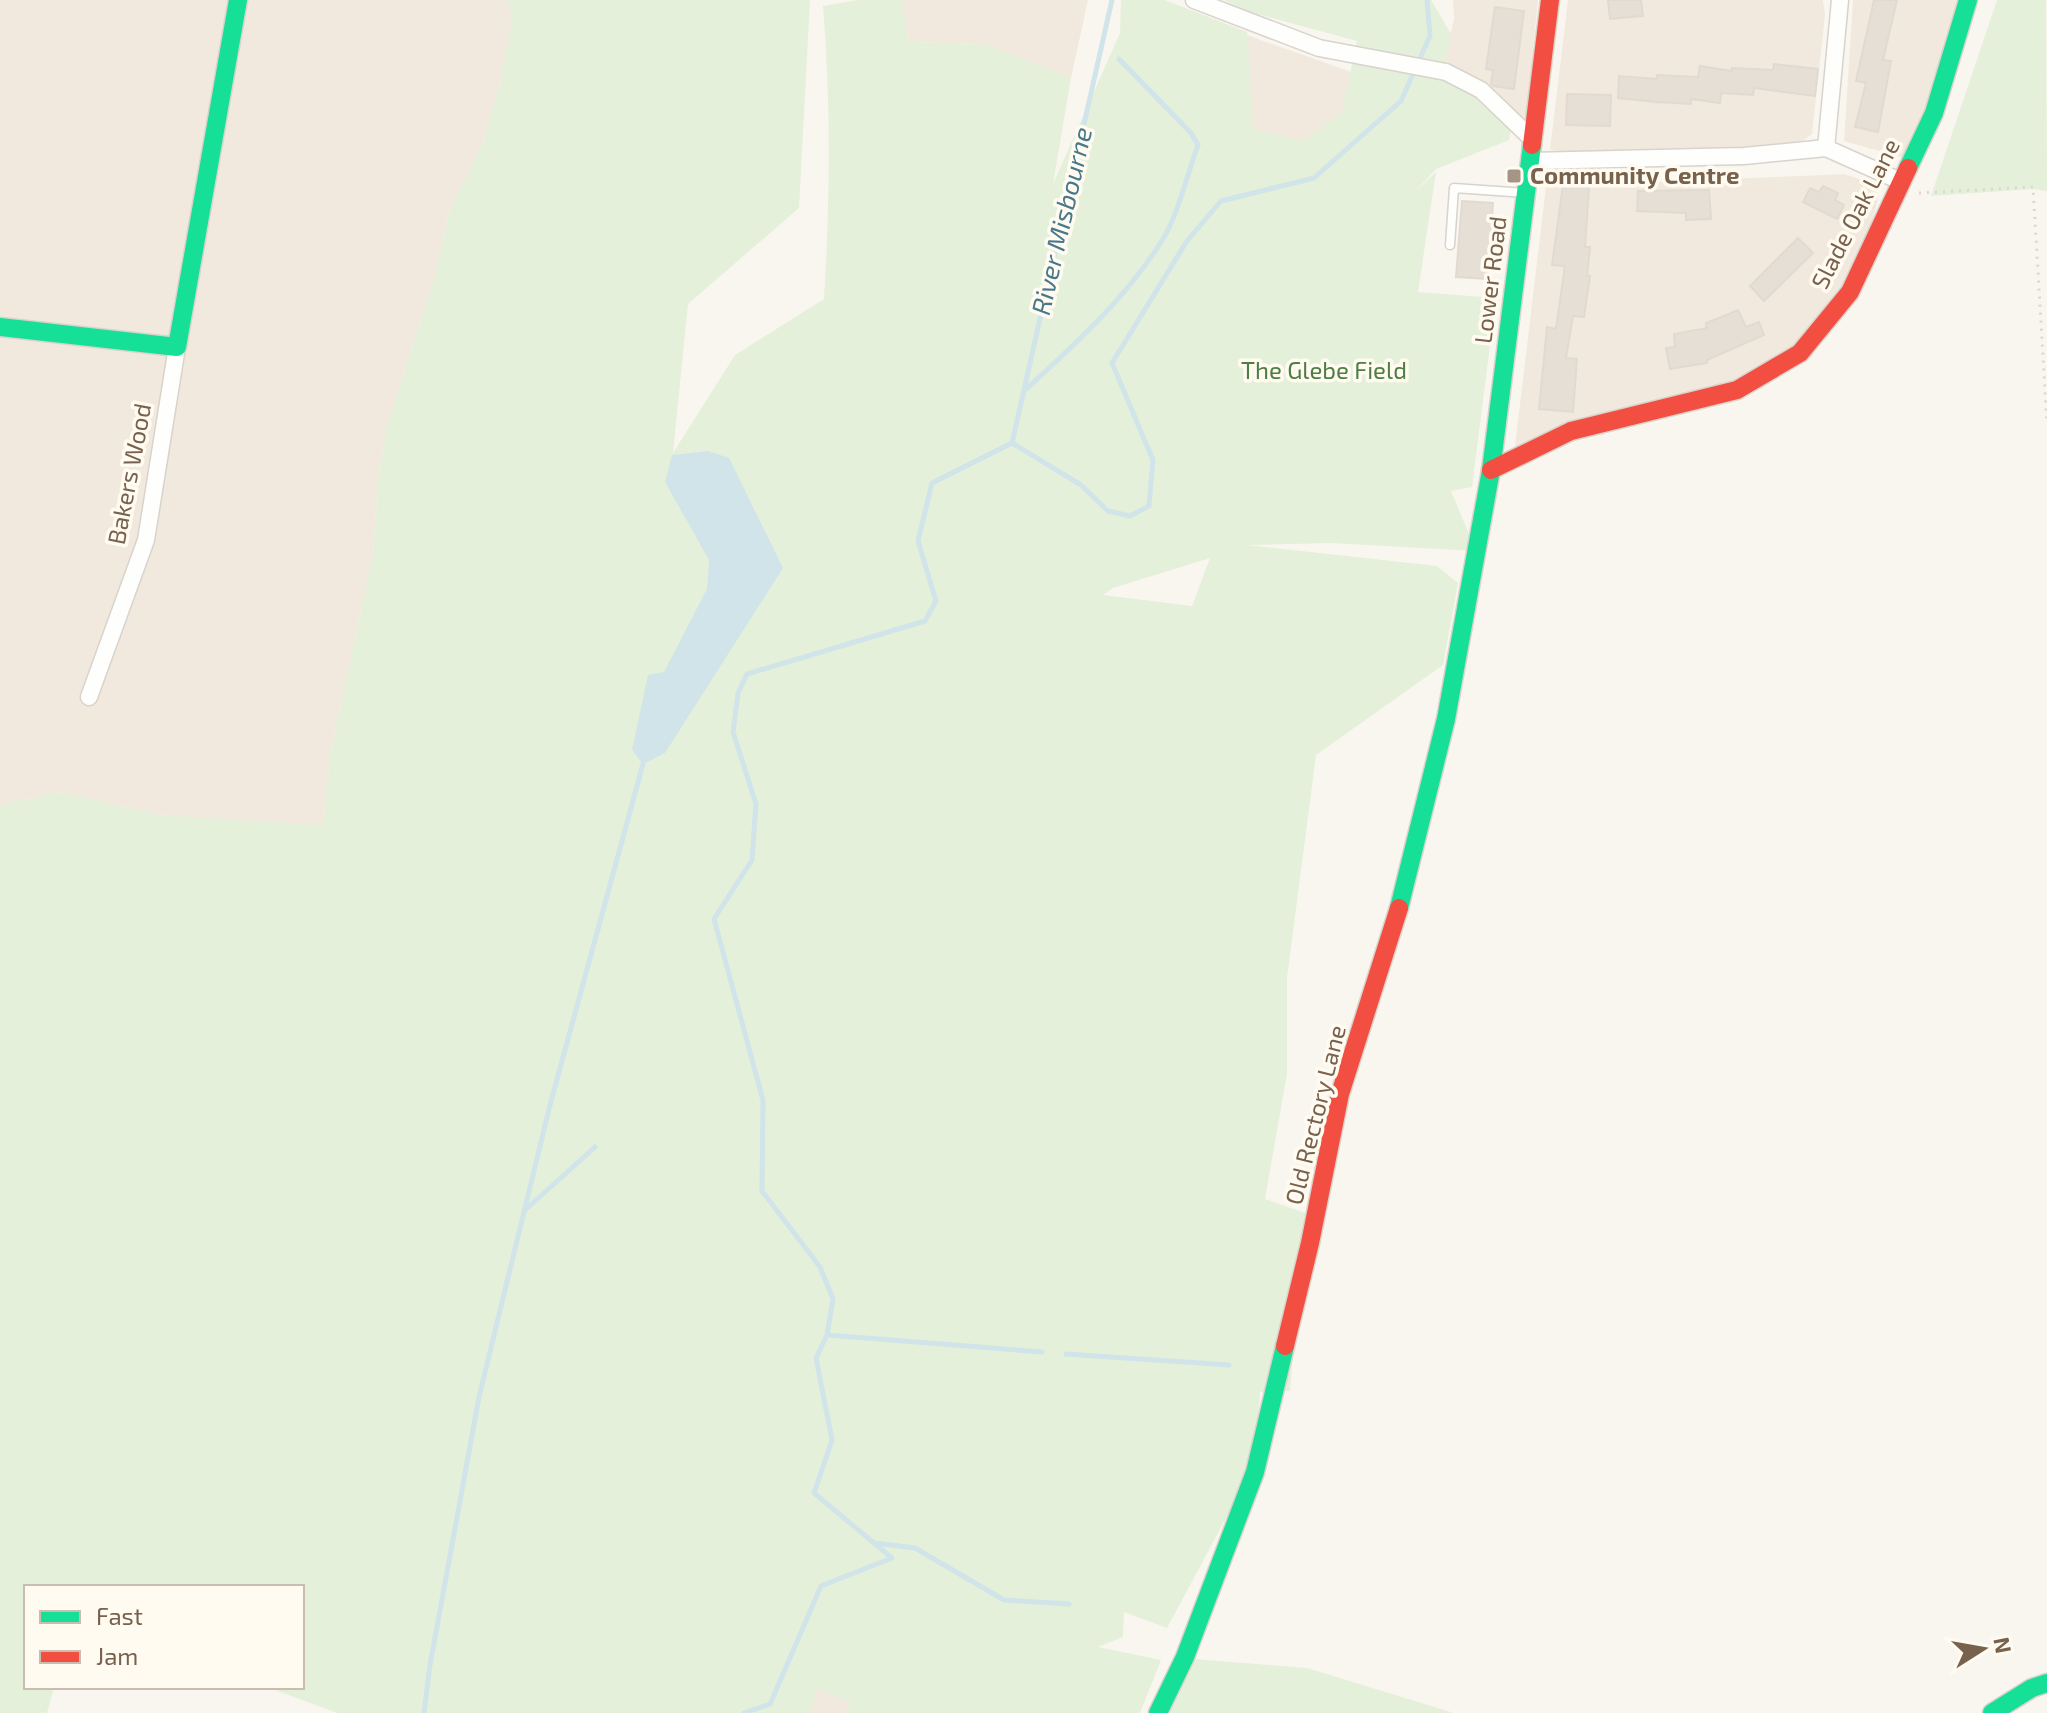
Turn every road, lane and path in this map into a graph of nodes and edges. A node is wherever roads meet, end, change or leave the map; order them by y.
1 (238, 0) edge
2 (1194, 0) edge
3 (1550, 0) edge
4 (1840, 0) edge
5 (1968, 0) edge
6 (1533, 140) junction
7 (1826, 148) junction
8 (1530, 161) junction
9 (1900, 181) junction
10 (1527, 193) junction
11 (1450, 245) dead end
12 (0, 327) edge
13 (177, 347) junction
14 (2047, 424) edge
15 (1491, 470) junction
16 (89, 697) dead end
17 (2047, 1683) edge
18 (1158, 1713) edge
19 (1992, 1713) edge

1 - 13 street, Bakers Wood
2 - 6 street
3 - 6 street, Lower Road
4 - 7 street
5 - 9 street, Slade Oak Lane
6 - 8 street, Lower Road
7 - 8 street
7 - 9 street
8 - 10 street, Lower Road
9 - 14 path
9 - 15 street, Slade Oak Lane
10 - 11 lane
10 - 15 street, Lower Road
12 - 13 street
13 - 16 street, Bakers Wood
15 - 18 street, Old Rectory Lane
17 - 19 street

